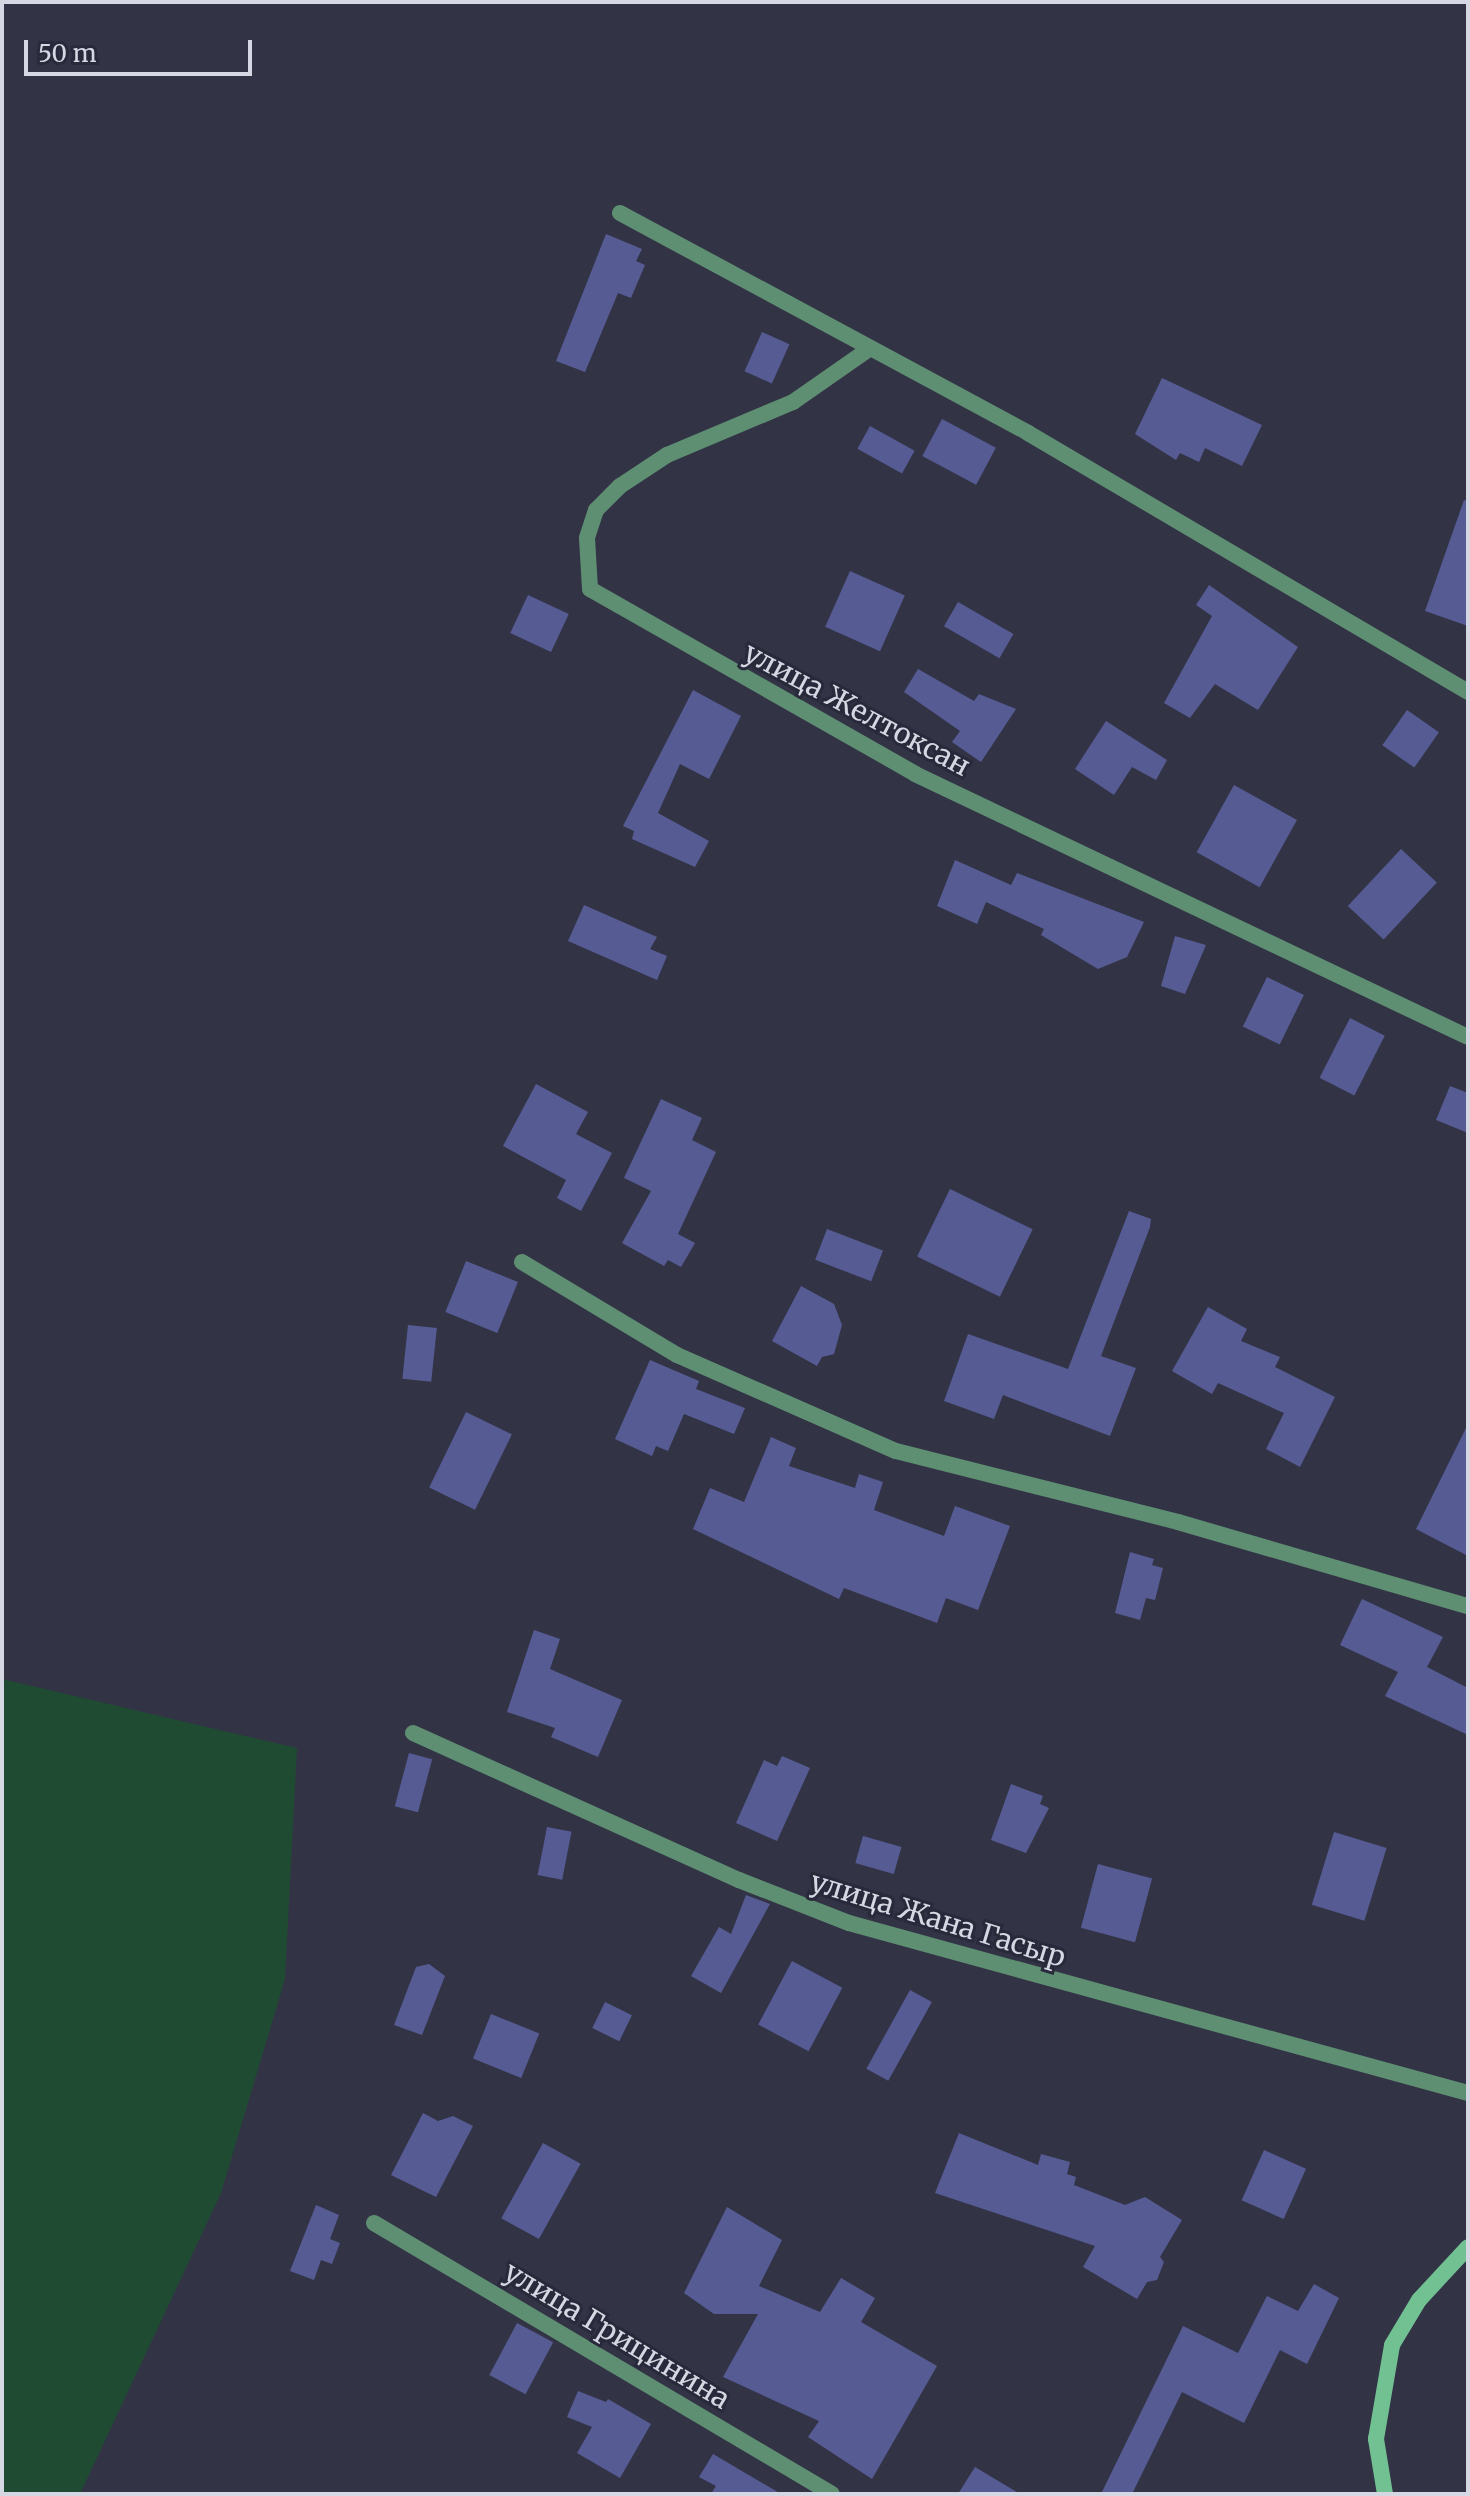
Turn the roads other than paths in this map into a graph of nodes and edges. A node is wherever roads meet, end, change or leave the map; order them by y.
1 (620, 213) dead end
2 (869, 349) junction
3 (1468, 692) edge
4 (1468, 1037) edge
5 (522, 1262) dead end
6 (1468, 1606) edge
7 (413, 1733) dead end
8 (1468, 2093) edge
9 (374, 2223) dead end
10 (1468, 2247) edge
11 (832, 2494) edge
12 (1385, 2494) edge

1 - 2 street
2 - 3 street
2 - 4 street, улица Желтоксан
5 - 6 street
7 - 8 street, улица Жана Гасыр
9 - 11 street, улица Грицинина
10 - 12 street

